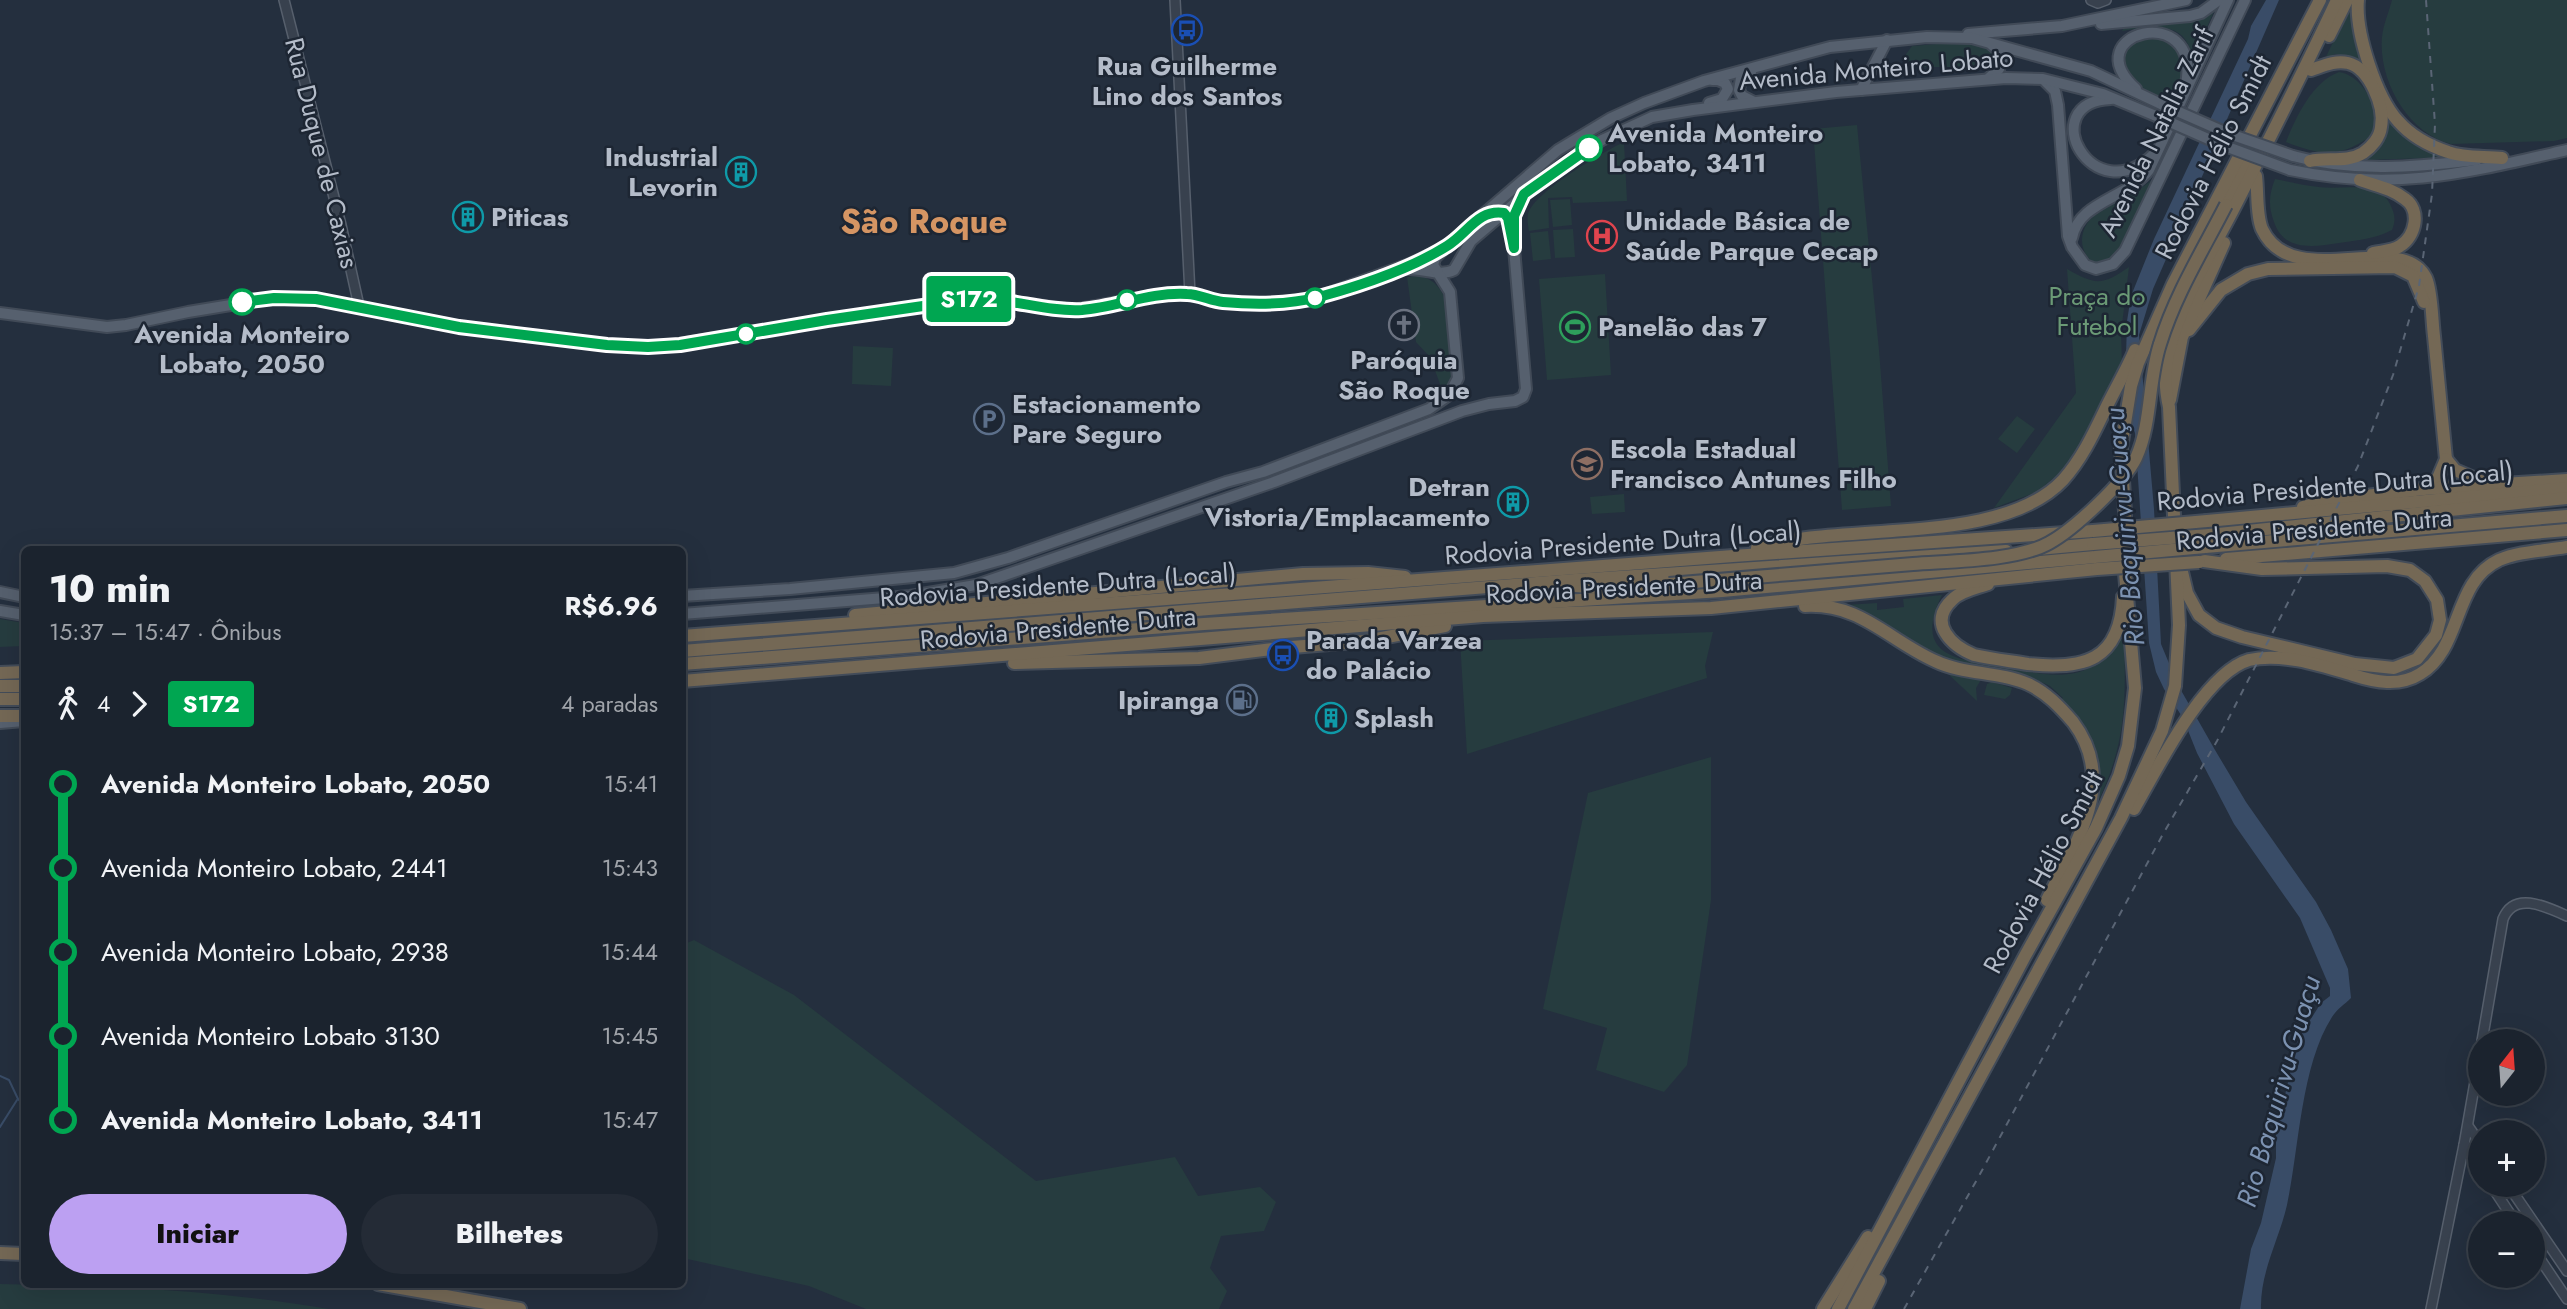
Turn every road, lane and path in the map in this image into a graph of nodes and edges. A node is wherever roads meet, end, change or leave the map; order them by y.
1 (284, 0) edge
2 (1175, 0) edge
3 (2091, 0) edge
4 (2106, 0) edge
5 (2186, 0) edge
6 (2219, 0) edge
7 (2228, 0) edge
8 (2245, 0) edge
9 (2319, 0) edge
10 (2337, 0) edge
11 (2347, 0) edge
12 (2358, 0) edge
13 (2172, 1) edge
14 (2140, 4) edge
15 (2062, 26) junction
16 (1948, 35) junction
17 (1887, 40) junction
18 (1986, 41) junction
19 (1769, 64) junction
20 (2311, 71) junction
21 (1989, 78) junction
22 (2043, 79) junction
23 (1704, 81) junction
24 (1861, 90) junction
25 (2143, 96) junction
26 (2184, 98) junction
27 (2117, 99) junction
28 (1755, 102) junction
29 (1693, 110) junction
30 (2257, 120) junction
31 (2274, 130) junction
32 (2160, 148) junction
33 (2567, 150) edge
34 (2502, 158) junction
35 (2532, 158) junction
36 (2310, 161) junction
37 (2256, 176) junction
38 (2360, 180) junction
39 (2233, 192) junction
40 (1524, 194) junction
41 (1445, 247) junction
42 (2072, 247) junction
43 (2332, 259) junction
44 (1390, 272) junction
45 (1437, 272) junction
46 (2175, 280) junction
47 (1191, 294) junction
48 (359, 306) junction
49 (0, 313) edge
50 (2433, 323) junction
51 (2182, 337) junction
52 (2169, 407) junction
53 (2446, 459) junction
54 (2567, 480) edge
55 (2489, 484) junction
56 (2567, 488) edge
57 (2423, 489) junction
58 (2567, 498) edge
59 (2291, 513) junction
60 (2567, 516) edge
61 (2567, 530) edge
62 (2207, 534) junction
63 (2567, 547) edge
64 (2094, 551) junction
65 (2177, 555) junction
66 (1733, 556) junction
67 (2202, 562) junction
68 (2125, 573) junction
69 (1920, 574) junction
70 (2008, 577) junction
71 (1534, 583) junction
72 (0, 592) edge
73 (21, 596) edge
74 (686, 596) edge
75 (1753, 605) junction
76 (0, 611) edge
77 (1649, 611) junction
78 (21, 614) edge
79 (686, 614) edge
80 (1483, 616) junction
81 (686, 636) edge
82 (686, 651) edge
83 (983, 657) junction
84 (686, 664) edge
85 (0, 673) edge
86 (21, 673) edge
87 (686, 681) edge
88 (0, 686) edge
89 (21, 686) edge
90 (0, 699) edge
91 (21, 699) edge
92 (0, 716) edge
93 (21, 716) edge
94 (21, 721) edge
95 (0, 723) edge
96 (2094, 867) junction
97 (2567, 916) edge
98 (2025, 956) junction
99 (2484, 1029) edge
100 (2468, 1126) edge
101 (2464, 1145) junction
102 (2468, 1151) edge
103 (2516, 1197) edge
104 (1895, 1205) junction
105 (1909, 1209) junction
106 (0, 1253) edge
107 (21, 1254) edge
108 (2545, 1266) edge
109 (2567, 1271) edge
110 (401, 1288) edge
111 (2567, 1299) edge
112 (520, 1309) edge
113 (1824, 1309) edge
114 (1838, 1309) edge
115 (1854, 1309) edge
116 (1865, 1309) edge
117 (2431, 1309) edge

1 - 48 street, Rua Duque de Caxias
2 - 47 street
3 - 4 street
5 - 13 main road
6 - 15 main road
7 - 26 main road, Avenida Natalia Zarif
8 - 42 main road, Avenida Natalia Zarif
9 - 30 highway, Rodovia Hélio Smidt
10 - 31 highway, Rodovia Hélio Smidt
11 - 20 highway, Rodovia Hélio Smidt
12 - 34 highway
13 - 14 main road
14 - 15 main road
15 - 16 main road
16 - 17 main road, Avenida Monteiro Lobato
16 - 18 main road, Avenida Monteiro Lobato
17 - 19 main road, Avenida Monteiro Lobato
17 - 24 main road
18 - 21 main road
18 - 25 main road, Avenida Monteiro Lobato
19 - 23 main road, Avenida Monteiro Lobato
19 - 28 main road
20 - 36 highway
20 - 37 highway, Rodovia Hélio Smidt
21 - 22 main road, Avenida Monteiro Lobato
21 - 24 main road, Avenida Monteiro Lobato
22 - 27 main road, Avenida Monteiro Lobato
22 - 42 main road
23 - 29 main road
23 - 41 main road, Avenida Monteiro Lobato
24 - 28 main road, Avenida Monteiro Lobato
25 - 26 main road
25 - 36 main road, Avenida Monteiro Lobato, bridge
26 - 32 main road, Avenida Natalia Zarif
27 - 32 main road
27 - 38 main road, Avenida Monteiro Lobato, bridge
28 - 29 main road, Avenida Monteiro Lobato
29 - 40 main road, Avenida Monteiro Lobato
30 - 39 highway
30 - 46 highway, Rodovia Hélio Smidt
31 - 39 highway
31 - 52 highway, Rodovia Hélio Smidt
32 - 42 main road, Avenida Natalia Zarif
33 - 35 main road, Avenida Monteiro Lobato
34 - 35 main road, Avenida Monteiro Lobato
34 - 36 main road, Avenida Monteiro Lobato
35 - 38 main road, Avenida Monteiro Lobato
37 - 43 highway
37 - 51 highway, Rodovia Hélio Smidt
38 - 43 highway
39 - 71 highway, bridge
40 - 45 main road, Avenida Monteiro Lobato
40 - 79 main road
41 - 44 main road, Avenida Monteiro Lobato
41 - 45 main road
43 - 50 highway
44 - 45 main road, Avenida Monteiro Lobato
44 - 47 main road, Avenida Monteiro Lobato
45 - 74 main road
46 - 66 highway
46 - 68 highway, Rodovia Hélio Smidt
47 - 48 main road, Avenida Monteiro Lobato
48 - 49 main road, Avenida Monteiro Lobato
50 - 51 highway
50 - 53 highway
51 - 52 highway, Rodovia Hélio Smidt
52 - 65 highway, Rodovia Hélio Smidt
53 - 55 highway
53 - 57 highway
54 - 55 highway
55 - 57 highway
56 - 59 highway, Rodovia Presidente Dutra (Local)
57 - 59 highway
58 - 62 highway, Rodovia Presidente Dutra
59 - 62 highway, Rodovia Presidente Dutra (Local)
60 - 62 highway, Rodovia Presidente Dutra
61 - 67 highway, Rodovia Presidente Dutra
62 - 64 highway, Rodovia Presidente Dutra, bridge
63 - 96 highway
64 - 66 highway, Rodovia Presidente Dutra (Local)
64 - 67 highway, Rodovia Presidente Dutra, bridge
64 - 69 highway, Rodovia Presidente Dutra
64 - 70 highway, Rodovia Presidente Dutra
64 - 71 highway, Rodovia Presidente Dutra
65 - 67 highway
65 - 96 highway, Rodovia Hélio Smidt
66 - 81 highway, Rodovia Presidente Dutra (Local)
68 - 70 highway
68 - 98 highway, Rodovia Hélio Smidt
69 - 77 highway
69 - 84 highway, Rodovia Presidente Dutra
70 - 75 highway, Rodovia Presidente Dutra
71 - 82 highway, Rodovia Presidente Dutra
72 - 73 main road
75 - 77 highway, Rodovia Presidente Dutra
75 - 98 highway
76 - 78 main road
77 - 80 highway, Rodovia Presidente Dutra
80 - 83 highway, Rodovia Presidente Dutra
80 - 83 highway
83 - 87 highway, Rodovia Presidente Dutra
85 - 86 highway
88 - 89 highway
90 - 91 highway
92 - 93 highway
94 - 95 main road
96 - 105 highway, Rodovia Hélio Smidt
97 - 99 street
98 - 104 highway, Rodovia Hélio Smidt
100 - 101 street
101 - 102 street
101 - 117 street
103 - 109 street
104 - 113 highway
104 - 114 highway, Rodovia Hélio Smidt
105 - 115 highway, Rodovia Hélio Smidt
105 - 116 highway
106 - 107 highway
108 - 111 street
110 - 112 highway

